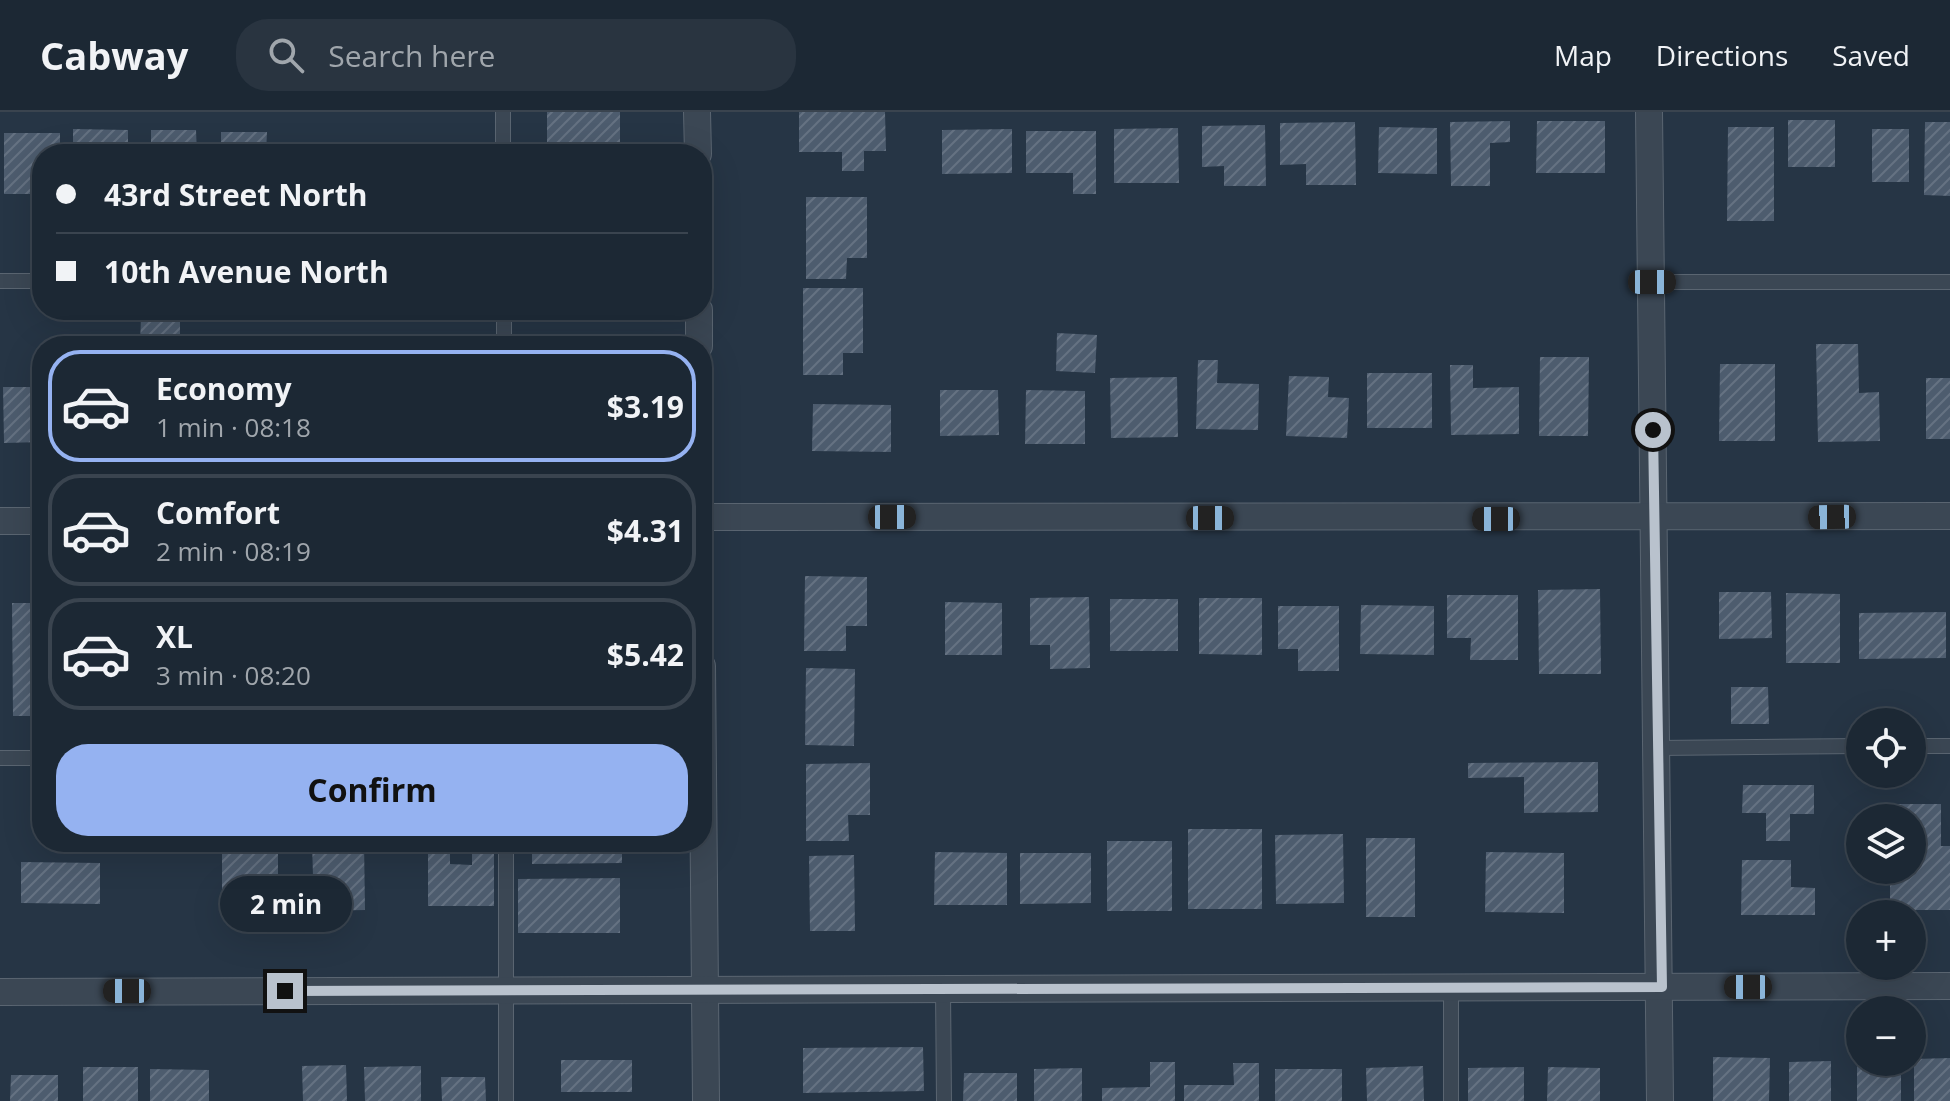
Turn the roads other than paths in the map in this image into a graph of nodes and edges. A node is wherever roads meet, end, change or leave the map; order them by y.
1 (503, 112) edge
2 (697, 112) edge
3 (1649, 112) edge
4 (503, 144) edge
5 (698, 144) edge
6 (0, 281) edge
7 (32, 281) edge
8 (1652, 282) junction
9 (1950, 282) edge
10 (1950, 516) edge
11 (712, 517) edge
12 (1654, 519) junction
13 (0, 521) edge
14 (32, 521) edge
15 (1846, 746) edge
16 (1926, 746) edge
17 (1950, 746) edge
18 (1658, 748) junction
19 (0, 758) edge
20 (32, 758) edge
21 (506, 852) edge
22 (704, 852) edge
23 (1950, 986) edge
24 (1451, 987) junction
25 (1662, 987) junction
26 (943, 989) junction
27 (507, 990) junction
28 (705, 990) junction
29 (0, 992) edge
30 (506, 1101) edge
31 (706, 1101) edge
32 (944, 1101) edge
33 (1451, 1101) edge
34 (1660, 1101) edge

1 - 4 lane
2 - 5 street
3 - 8 street
6 - 7 lane
8 - 9 lane
8 - 12 street
10 - 12 street
11 - 12 street
12 - 18 street
13 - 14 street
15 - 18 lane
16 - 17 lane
18 - 25 street
19 - 20 lane
21 - 27 lane
22 - 28 street
23 - 25 street
24 - 25 street
24 - 26 street
24 - 33 lane
25 - 34 street
26 - 28 street
26 - 32 lane
27 - 28 street
27 - 29 street
27 - 30 lane
28 - 31 street

